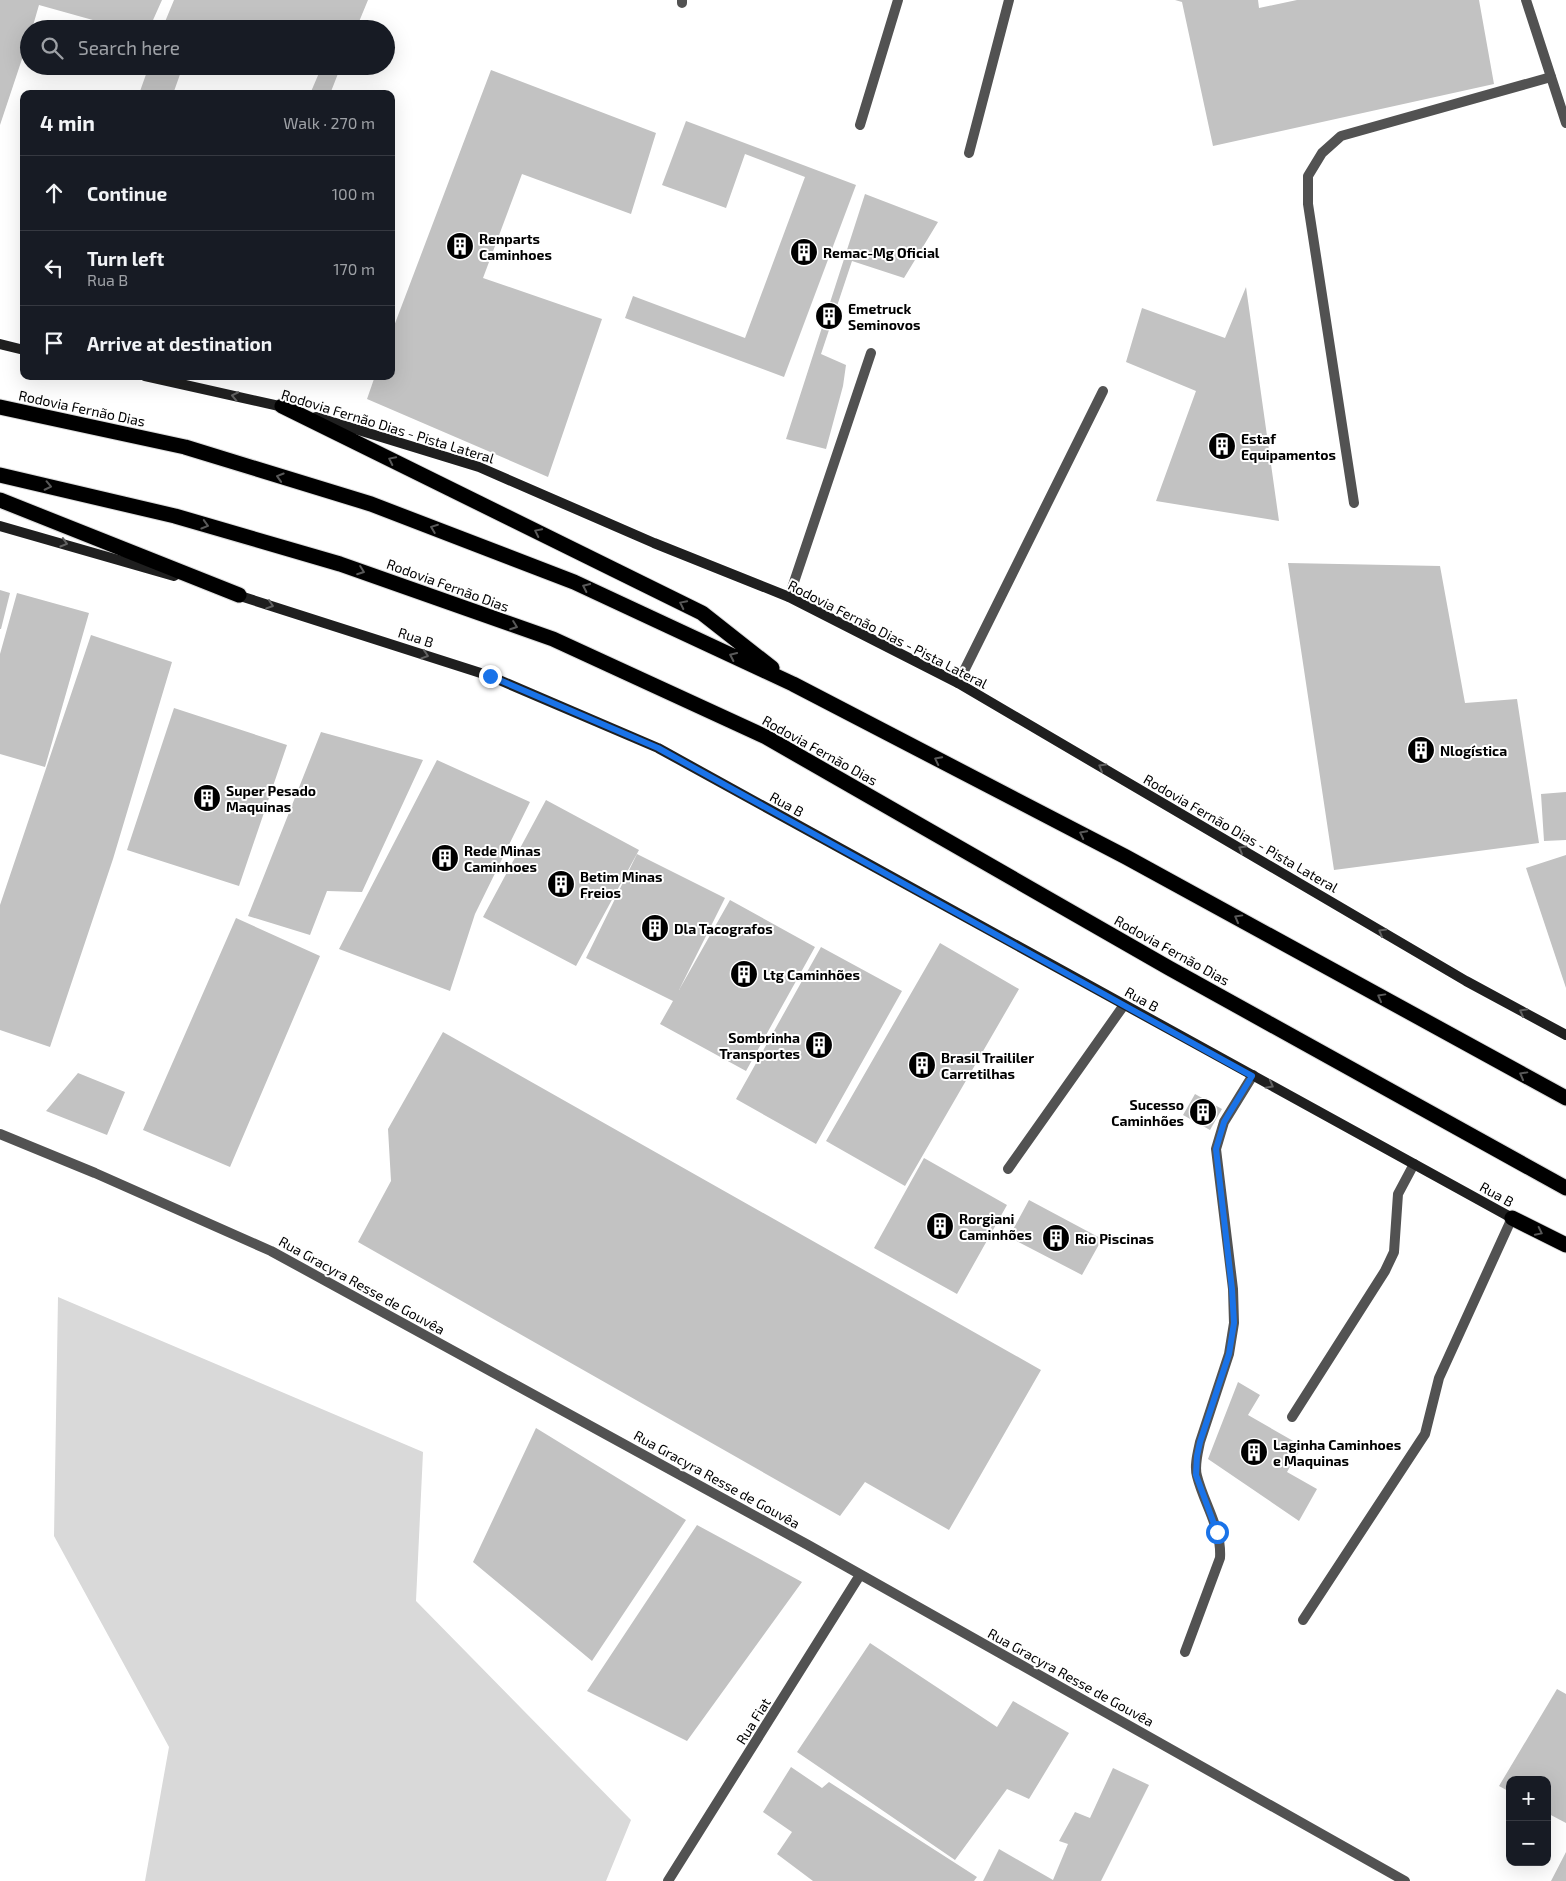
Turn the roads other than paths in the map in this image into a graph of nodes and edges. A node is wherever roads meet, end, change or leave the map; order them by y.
1 (898, 0) edge
2 (1009, 0) edge
3 (1526, 0) edge
4 (1551, 76) junction
5 (1566, 123) edge
6 (860, 125) dead end
7 (969, 153) dead end
8 (0, 344) edge
9 (20, 349) edge
10 (871, 353) dead end
11 (163, 380) edge
12 (1103, 391) dead end
13 (282, 406) junction
14 (0, 407) edge
15 (0, 475) edge
16 (0, 500) edge
17 (1354, 503) dead end
18 (0, 526) edge
19 (239, 595) junction
20 (789, 597) junction
21 (958, 683) junction
22 (793, 684) junction
23 (1124, 1005) junction
24 (1566, 1035) edge
25 (1252, 1076) junction
26 (1566, 1098) edge
27 (0, 1134) edge
28 (1414, 1164) junction
29 (1008, 1170) dead end
30 (1566, 1188) edge
31 (1512, 1218) junction
32 (1566, 1245) edge
33 (1292, 1417) dead end
34 (860, 1575) junction
35 (1303, 1620) dead end
36 (1185, 1652) dead end
37 (668, 1881) edge
38 (1405, 1881) edge

1 - 6 street
2 - 7 street
3 - 4 street
4 - 5 street
4 - 17 street
8 - 9 street
10 - 20 street
13 -> 11 street, Rodovia Fernão Dias - Pista Lateral
12 - 21 street
13 - 20 street, Rodovia Fernão Dias - Pista Lateral
22 -> 13 highway
22 -> 14 highway, Rodovia Fernão Dias
15 -> 30 highway, Rodovia Fernão Dias
16 - 19 highway
18 -> 19 street, Rua B
19 -> 23 street, Rua B
20 - 21 street, Rodovia Fernão Dias - Pista Lateral
24 -> 21 street, Rodovia Fernão Dias - Pista Lateral
26 -> 22 highway, Rodovia Fernão Dias
23 - 25 street, Rua B
23 - 29 street
25 -> 28 street, Rua B
25 - 36 street
27 - 34 street, Rua Gracyra Resse de Gouvêa
28 - 31 street, Rua B
28 - 33 street
31 -> 32 highway
31 - 35 street
34 - 37 street, Rua Fiat
34 - 38 street, Rua Gracyra Resse de Gouvêa

